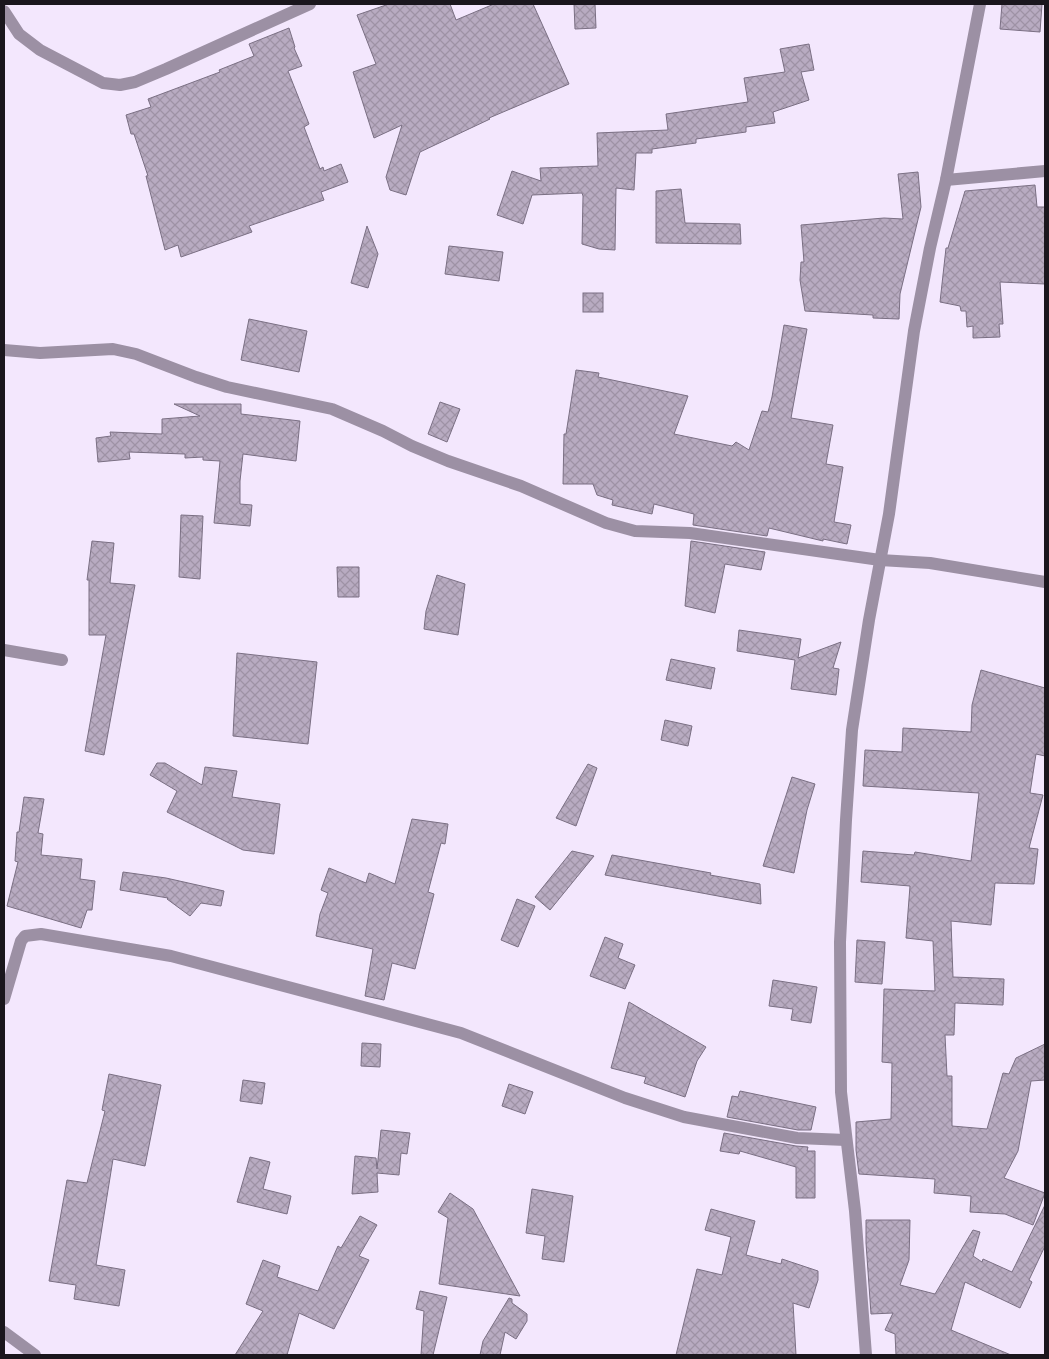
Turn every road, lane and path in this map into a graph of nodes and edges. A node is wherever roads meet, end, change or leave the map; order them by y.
1 (310, 4) edge
2 (980, 4) edge
3 (4, 11) edge
4 (1045, 171) edge
5 (946, 180) junction
6 (4, 350) edge
7 (880, 560) junction
8 (1045, 582) edge
9 (4, 650) edge
10 (62, 660) dead end
11 (4, 998) edge
12 (846, 1140) junction
13 (4, 1332) edge
14 (35, 1355) edge
15 (866, 1355) edge

1 - 3 street
2 - 5 street
4 - 5 street
5 - 7 street
6 - 7 street
7 - 8 street
7 - 12 street
9 - 10 street
11 - 12 street
12 - 15 street
13 - 14 street

